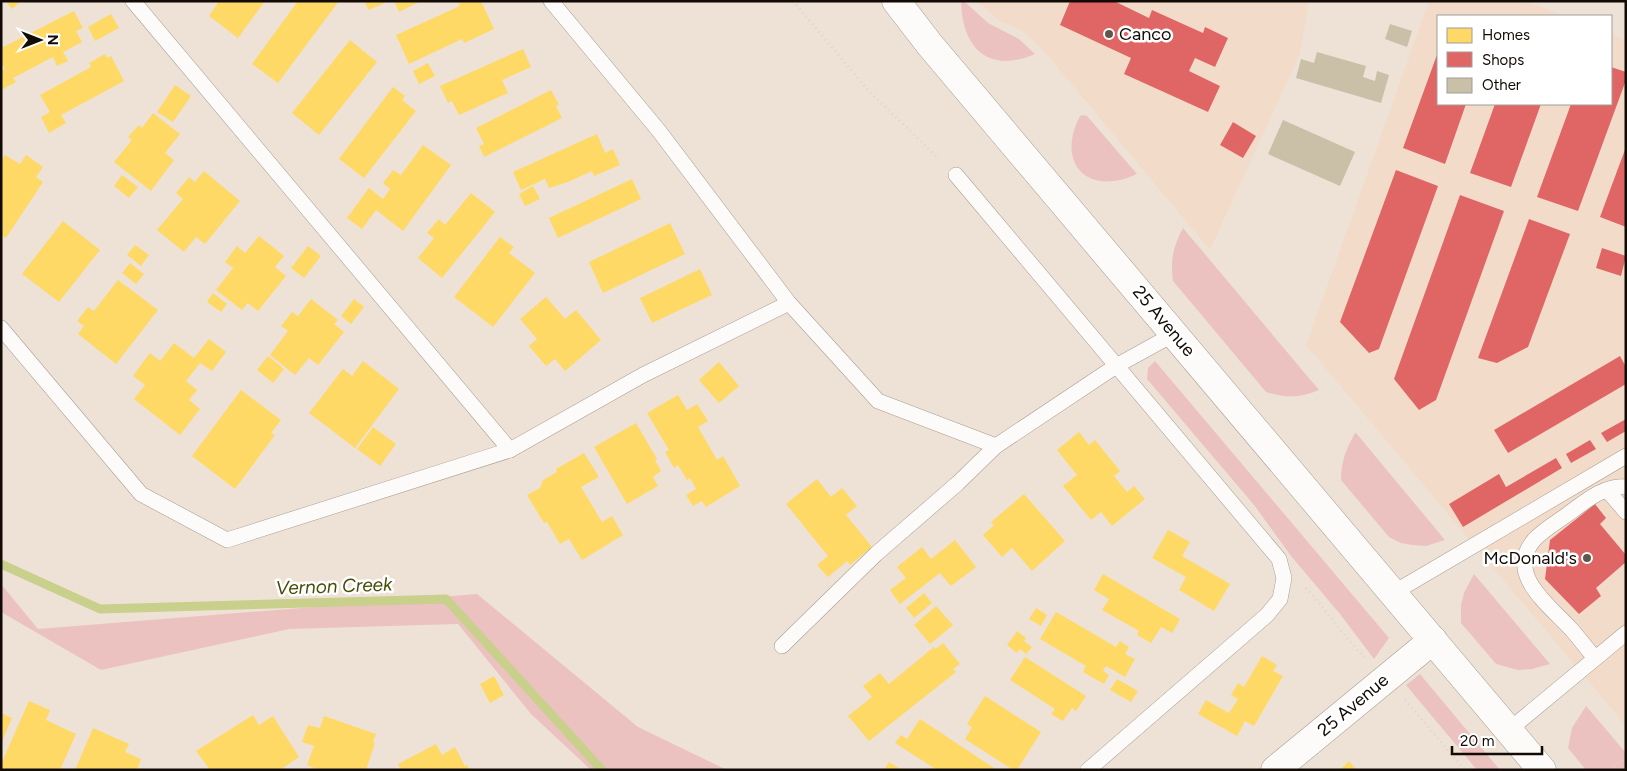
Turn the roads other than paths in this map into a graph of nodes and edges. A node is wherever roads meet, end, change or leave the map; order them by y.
1 (133, 1) edge
2 (550, 1) edge
3 (896, 1) edge
4 (956, 175) road end
5 (789, 303) junction
6 (1, 328) edge
7 (1174, 334) junction
8 (1116, 366) junction
9 (996, 446) junction
10 (510, 450) junction
11 (1626, 456) edge
12 (1626, 487) edge
13 (1607, 490) junction
14 (1626, 512) edge
15 (1393, 592) junction
16 (1626, 633) edge
17 (1433, 640) junction
18 (782, 646) dead end
19 (1595, 658) junction
20 (1509, 730) junction
21 (1088, 770) edge
22 (1275, 770) edge
23 (1542, 770) edge

1 - 10 lane
2 - 5 lane
3 - 7 main road, 25 Avenue
4 - 8 lane
5 - 9 lane
5 - 10 lane
6 - 10 lane
7 - 8 lane
7 - 15 main road, 25 Avenue
8 - 9 lane
8 - 21 lane
9 - 18 lane
11 - 15 lane
12 - 13 lane
13 - 14 lane
13 - 19 lane
15 - 17 main road, 25 Avenue
16 - 19 lane
17 - 20 main road, 25 Avenue
17 - 22 main road, 25 Avenue
19 - 20 lane
20 - 23 main road, 25 Avenue

